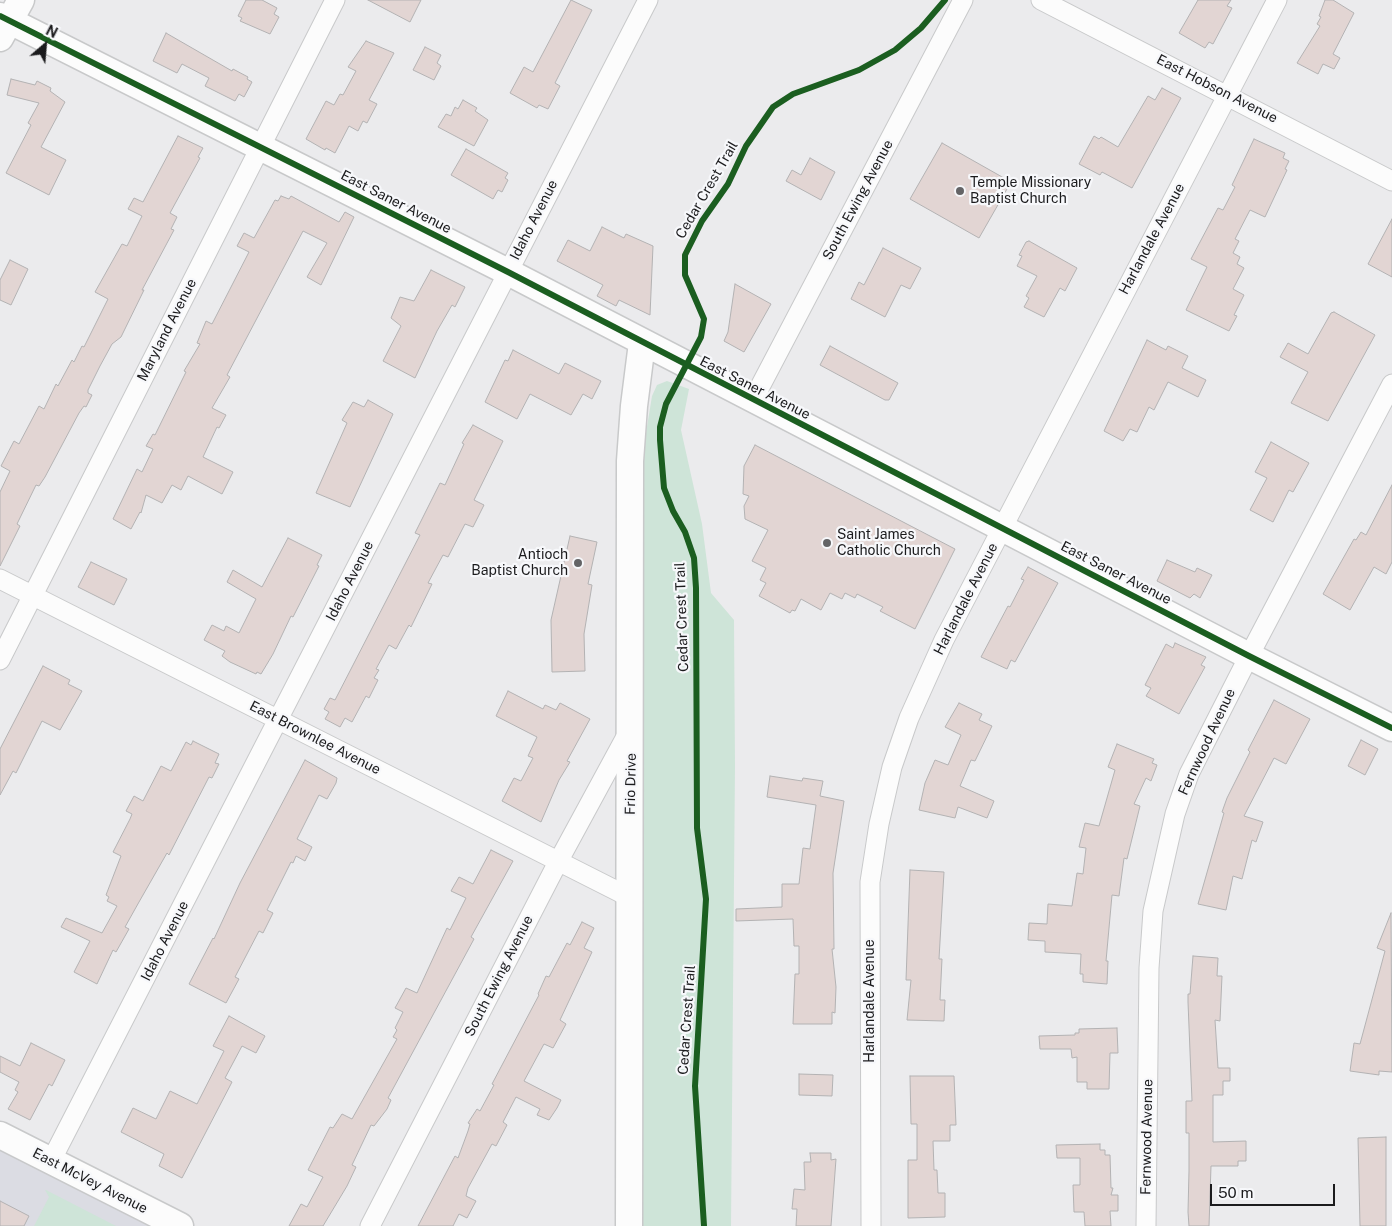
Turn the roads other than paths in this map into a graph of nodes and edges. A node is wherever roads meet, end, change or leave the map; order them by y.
1 (335, 0) edge
2 (648, 0) edge
3 (963, 0) edge
4 (1041, 0) edge
5 (1277, 0) edge
6 (8, 19) edge
7 (1228, 94) junction
8 (260, 146) junction
9 (1392, 181) edge
10 (508, 272) junction
11 (642, 343) junction
12 (1392, 384) edge
13 (752, 400) junction
14 (1002, 528) junction
15 (0, 579) edge
16 (33, 597) junction
17 (1248, 656) junction
18 (0, 660) edge
19 (279, 720) junction
20 (631, 727) junction
21 (1392, 728) edge
22 (558, 862) junction
23 (629, 897) junction
24 (0, 1135) edge
25 (52, 1161) junction
26 (180, 1226) edge
27 (370, 1226) edge
28 (628, 1226) edge
29 (871, 1226) edge
30 (1146, 1226) edge

1 - 8 street, Maryland Avenue
2 - 10 street, Idaho Avenue
3 - 13 street, South Ewing Avenue
4 - 7 street, East Hobson Avenue
5 - 7 street, Harlandale Avenue
6 - 8 street, East Saner Avenue
7 - 9 street, East Hobson Avenue
7 - 14 street, Harlandale Avenue
8 - 10 street, East Saner Avenue
8 - 16 street, Maryland Avenue
10 - 11 street, East Saner Avenue
10 - 19 street, Idaho Avenue
11 - 13 street, East Saner Avenue
11 - 20 street, Frio Drive
12 - 17 street, Fernwood Avenue
13 - 14 street, East Saner Avenue
14 - 17 street, East Saner Avenue
14 - 29 street, Harlandale Avenue
15 - 16 street, East Brownlee Avenue
16 - 18 street, Maryland Avenue
16 - 19 street, East Brownlee Avenue
17 - 21 street, East Saner Avenue
17 - 30 street, Fernwood Avenue
19 - 22 street, East Brownlee Avenue
19 - 25 street, Idaho Avenue
20 - 22 street, South Ewing Avenue
20 - 23 street, Frio Drive
22 - 23 street, East Brownlee Avenue
22 - 27 street, South Ewing Avenue
23 - 28 street, Frio Drive
24 - 25 street, East McVey Avenue
25 - 26 street, East McVey Avenue

